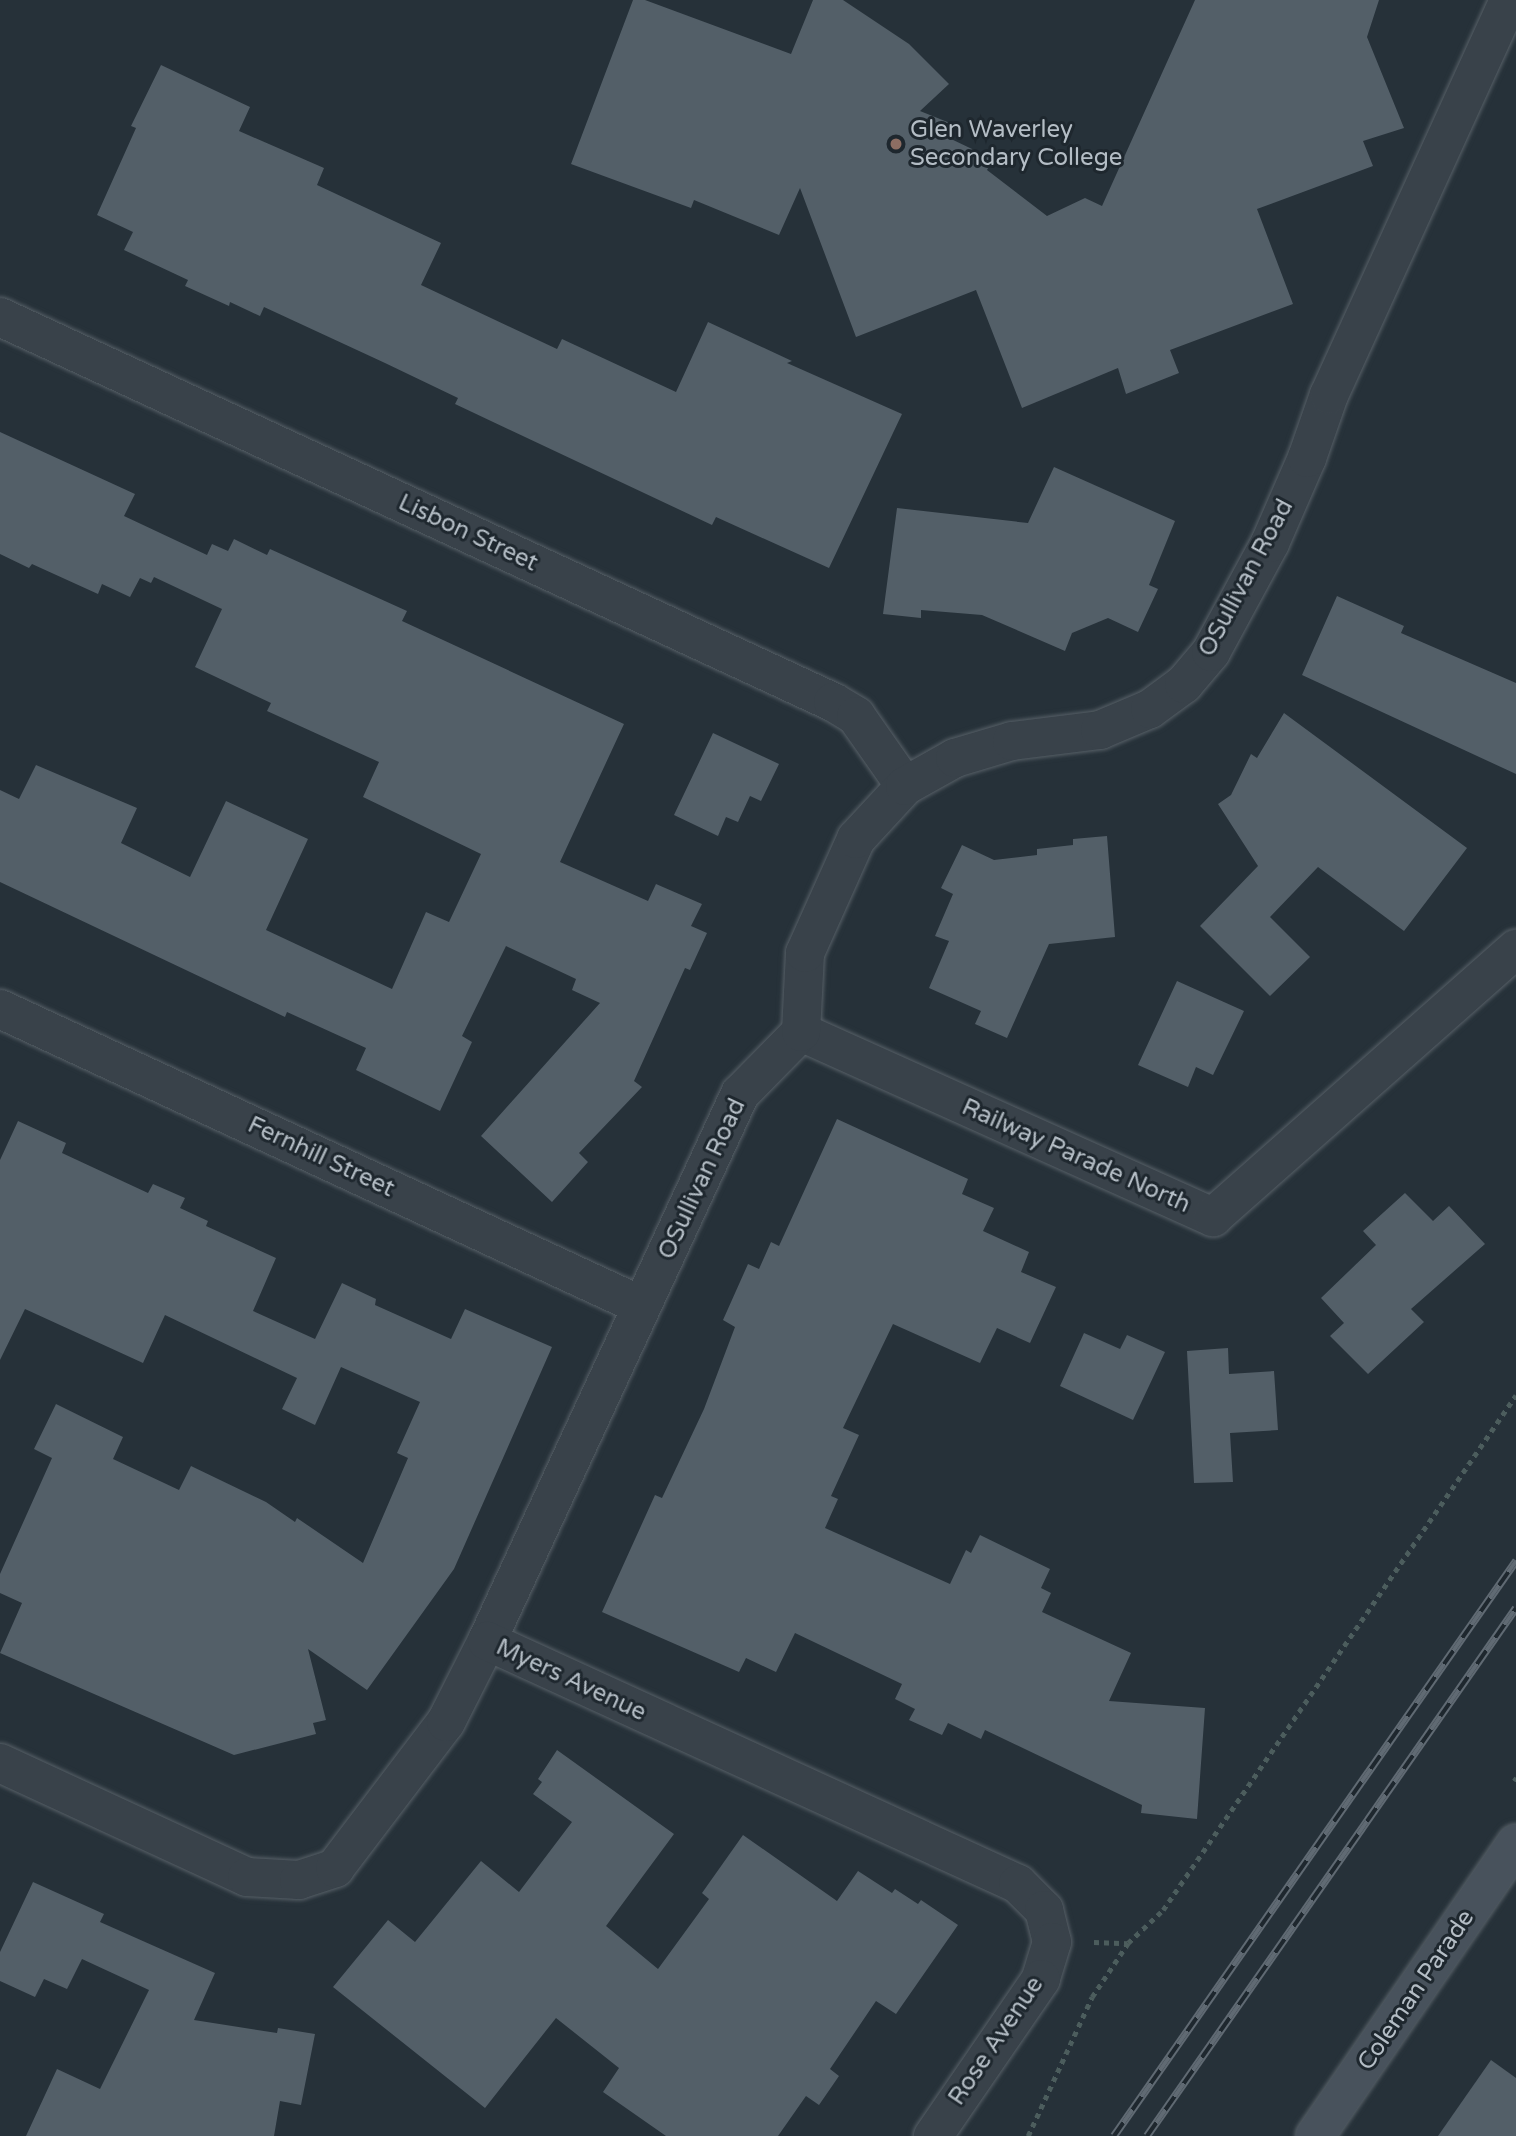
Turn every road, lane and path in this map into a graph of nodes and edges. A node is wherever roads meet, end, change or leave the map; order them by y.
1 (1509, 0) edge
2 (0, 317) edge
3 (905, 786) junction
4 (1516, 949) edge
5 (0, 1009) edge
6 (801, 1032) junction
7 (642, 1306) junction
8 (1516, 1395) edge
9 (487, 1641) junction
10 (0, 1763) edge
11 (1516, 1843) edge
12 (1052, 1942) joint
13 (933, 2136) edge
14 (1028, 2136) edge
15 (1315, 2136) edge

1 - 3 street, OSullivan Road
2 - 3 street, Lisbon Street
3 - 6 street, OSullivan Road
4 - 6 street, Railway Parade North
5 - 7 street, Fernhill Street
6 - 7 street, OSullivan Road
7 - 9 street, OSullivan Road
8 - 14 path
9 - 10 street, Myers Avenue
9 - 12 street, Myers Avenue
11 - 15 street, Coleman Parade
12 - 13 street, Rose Avenue

